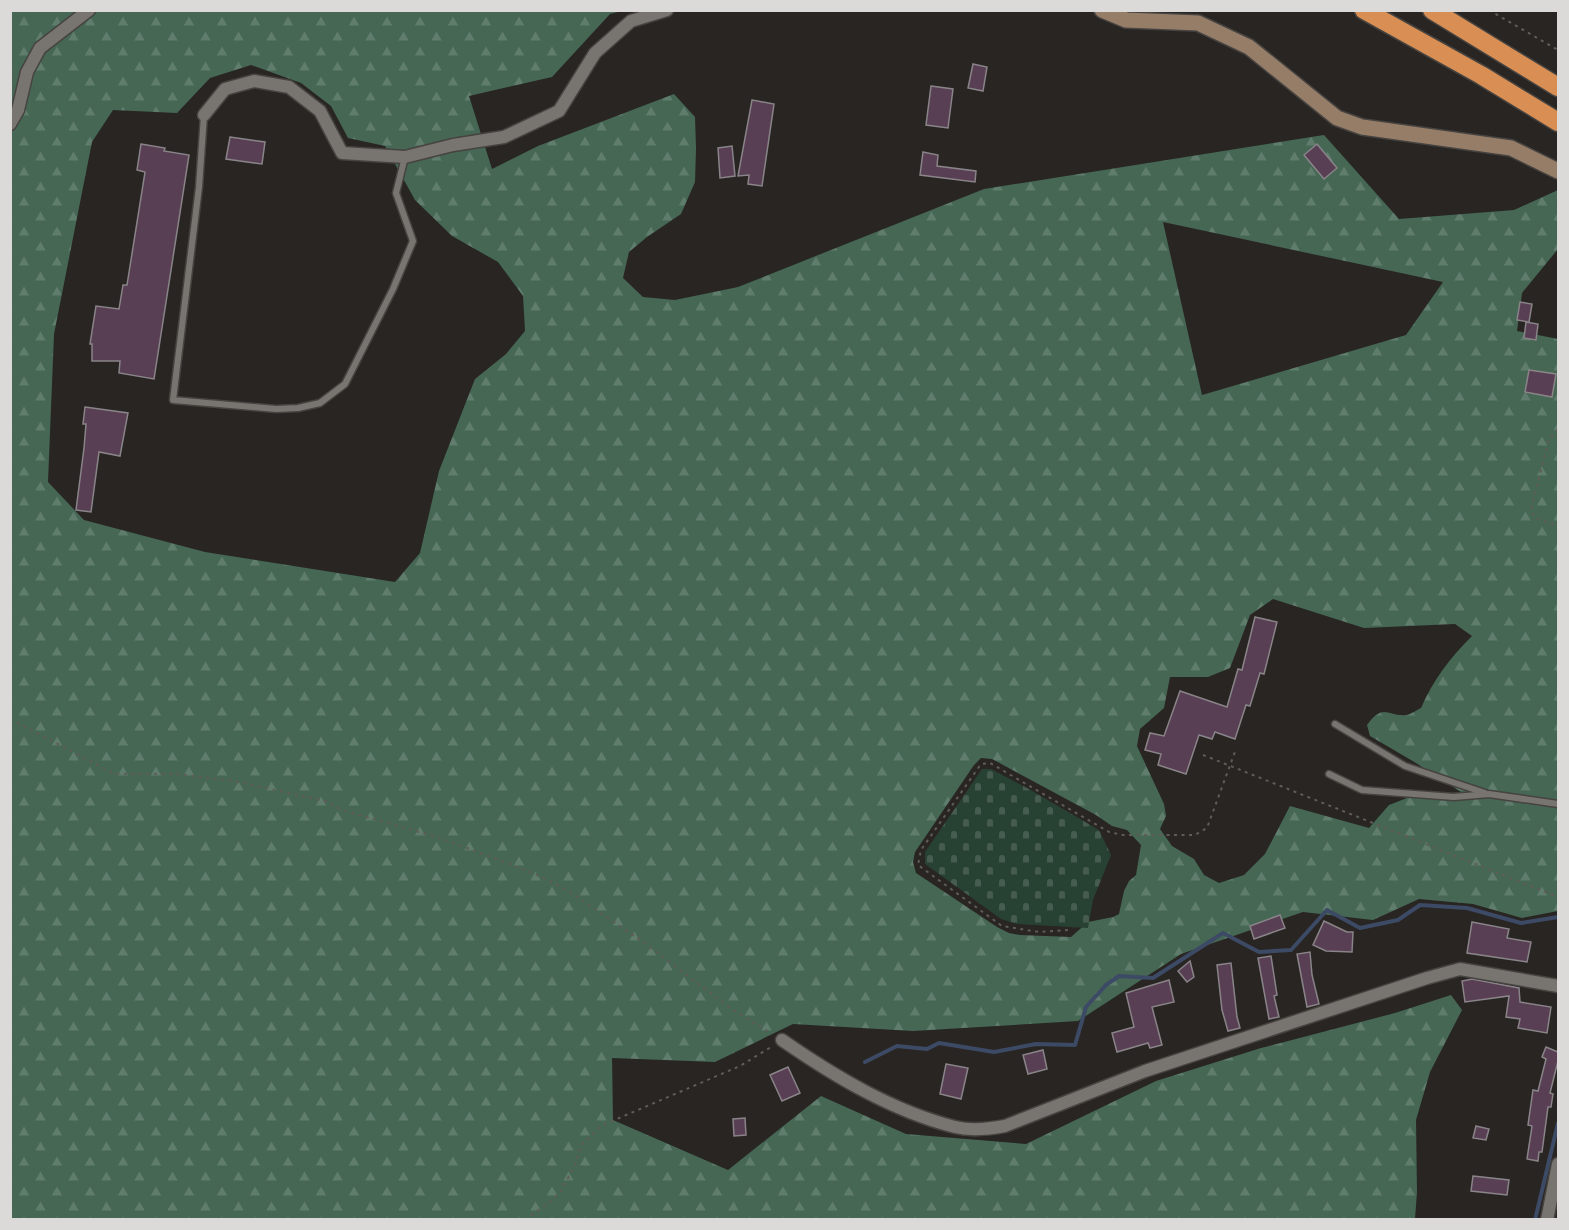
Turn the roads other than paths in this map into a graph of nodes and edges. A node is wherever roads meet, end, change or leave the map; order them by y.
1 (89, 10) edge
2 (667, 10) edge
3 (1102, 10) edge
4 (1364, 10) edge
5 (1432, 10) edge
6 (1558, 87) edge
7 (204, 115) joint
8 (1558, 122) edge
9 (10, 124) edge
10 (405, 157) junction
11 (1558, 171) edge
12 (1335, 724) dead end
13 (1329, 774) dead end
14 (1489, 794) junction
15 (1558, 804) edge
16 (1558, 986) edge
17 (782, 1040) road end
18 (1558, 1164) edge
19 (1548, 1220) edge

1 - 9 street
2 - 10 street
3 - 11 street
4 - 8 highway
5 - 6 highway
7 - 10 street
7 - 10 lane
12 - 14 lane
13 - 14 lane
14 - 15 lane
16 - 17 street
18 - 19 street

